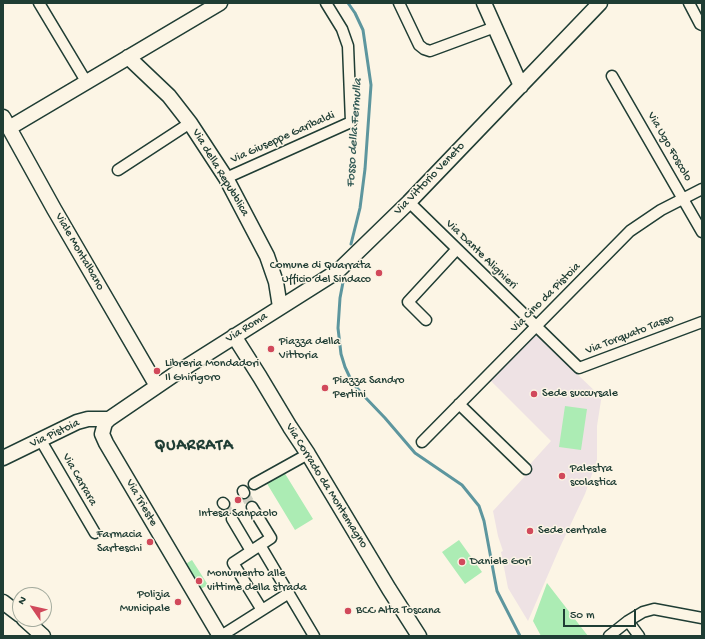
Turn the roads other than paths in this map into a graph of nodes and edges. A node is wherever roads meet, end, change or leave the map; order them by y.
1 (39, 3) edge
2 (220, 3) edge
3 (326, 3) edge
4 (399, 3) edge
5 (484, 3) edge
6 (600, 3) edge
7 (689, 3) edge
8 (702, 25) edge
9 (495, 27) junction
10 (128, 57) junction
11 (612, 76) dead end
12 (87, 83) junction
13 (521, 86) junction
14 (6, 123) edge
15 (190, 123) junction
16 (118, 170) dead end
17 (226, 178) junction
18 (702, 189) edge
19 (684, 198) junction
20 (409, 202) junction
21 (702, 232) edge
22 (456, 249) junction
23 (338, 271) joint
24 (280, 307) junction
25 (426, 320) dead end
26 (702, 322) edge
27 (536, 327) junction
28 (234, 336) junction
29 (157, 386) junction
30 (459, 404) junction
31 (109, 419) junction
32 (40, 440) junction
33 (422, 442) dead end
34 (308, 454) junction
35 (3, 458) edge
36 (526, 469) dead end
37 (254, 484) dead end
38 (252, 507) tunnel mouth
39 (232, 518) tunnel mouth
40 (95, 533) dead end
41 (256, 548) junction
42 (289, 593) junction
43 (3, 602) edge
44 (12, 609) edge
45 (262, 610) junction
46 (702, 618) edge
47 (628, 622) junction
48 (31, 627) edge
49 (38, 635) edge
50 (220, 636) edge
51 (314, 636) edge
52 (419, 636) edge
53 (609, 636) edge
54 (639, 636) edge

1 - 12 street
2 - 10 street
3 - 17 street, Via Giuseppe Garibaldi
4 - 9 street
5 - 9 street
6 - 13 street, Via Vittorio Veneto
7 - 8 street
9 - 13 street
10 - 12 street
10 - 15 street, Via della Repubblica
11 - 19 street, Via Ugo Foscolo
12 - 14 street
13 - 20 street, Via Vittorio Veneto
14 - 29 street, Viale Montalbano
15 - 16 street
15 - 17 street, Via della Repubblica
17 - 24 street, Via della Repubblica
18 - 19 street, Via Cino da Pistoia
19 - 21 street, Via Ugo Foscolo
19 - 27 street, Via Cino da Pistoia
20 - 22 street, Via Dante Alighieri
20 - 23 street, Via Vittorio Veneto
22 - 25 street
22 - 27 street, Via Dante Alighieri
23 - 24 street, Via Roma
24 - 28 street, Via Roma
26 - 27 street, Via Torquato Tasso
27 - 30 street, Via Cino da Pistoia
28 - 29 street, Via Roma
28 - 34 street, Via Corrado da Montemagno
29 - 31 street
30 - 33 street, Via Cino da Pistoia
30 - 36 street
31 - 32 street, Via Pistoia
31 - 50 street, Via Trieste
32 - 35 street, Via Pistoia
32 - 40 street, Via Carrara
34 - 37 street
34 - 52 street, Via Corrado da Montemagno
38 - 41 street
39 - 41 street
41 - 42 street
41 - 45 street
42 - 45 street
42 - 51 street
43 - 44 street
45 - 50 street
46 - 47 street
47 - 53 street
47 - 54 street
48 - 49 street

